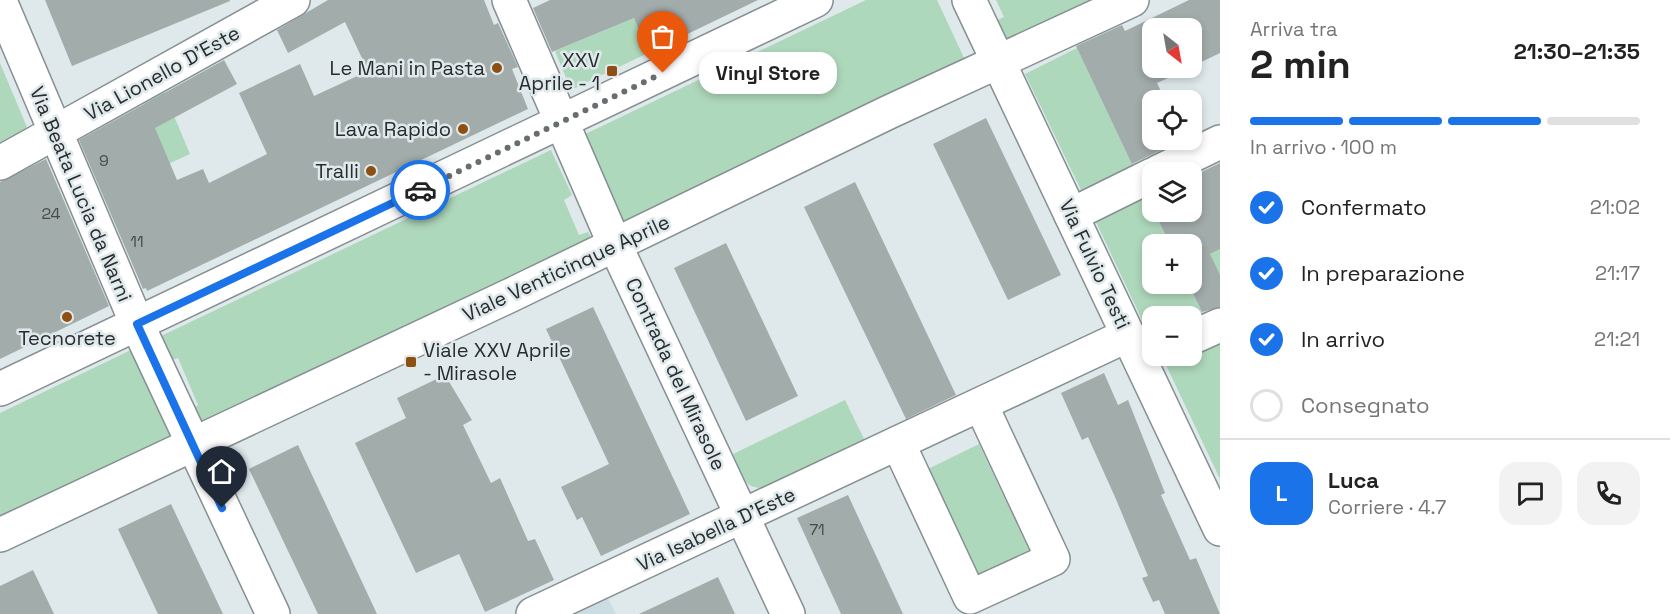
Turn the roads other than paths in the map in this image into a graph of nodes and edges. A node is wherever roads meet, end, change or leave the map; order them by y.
1 (293, 0) edge
2 (509, 0) edge
3 (816, 0) edge
4 (969, 0) edge
5 (1132, 0) edge
6 (0, 1) edge
7 (999, 63) junction
8 (561, 123) junction
9 (54, 133) junction
10 (1220, 142) edge
11 (1179, 162) edge
12 (0, 163) edge
13 (1142, 181) edge
14 (1071, 215) junction
15 (615, 245) junction
16 (137, 324) junction
17 (1220, 324) edge
18 (1202, 333) edge
19 (1141, 351) edge
20 (0, 389) edge
21 (981, 405) junction
22 (898, 443) junction
23 (192, 444) junction
24 (743, 516) junction
25 (1220, 529) edge
26 (0, 535) edge
27 (273, 614) edge
28 (533, 614) edge
29 (788, 614) edge

1 - 9 street, Via Lionello D'Este
2 - 8 street, Contrada del Mirasole
3 - 8 street
4 - 7 street, Via Fulvio Testi
5 - 7 street, Viale Venticinque Aprile
6 - 9 street, Via Beata Lucia da Narni
7 - 14 street, Via Fulvio Testi
7 - 15 street, Viale Venticinque Aprile
8 - 15 street, Contrada del Mirasole
8 - 16 street
9 - 12 street, Via Lionello D'Este
9 - 16 street, Via Beata Lucia da Narni
10 - 11 street
13 - 14 street
14 - 19 street, Via Fulvio Testi
15 - 23 street, Viale Venticinque Aprile
15 - 24 street, Contrada del Mirasole
16 - 20 street
16 - 23 street, Via Beata Lucia da Narni
17 - 18 street
19 - 21 street, Via Isabella D'Este
19 - 25 street, Via Fulvio Testi
21 - 22 street, Via Isabella D'Este
21 - 22 street
22 - 24 street, Via Isabella D'Este
23 - 26 street, Viale Venticinque Aprile
23 - 27 street, Via Beata Lucia da Narni
24 - 28 street, Via Isabella D'Este
24 - 29 street, Contrada del Mirasole

